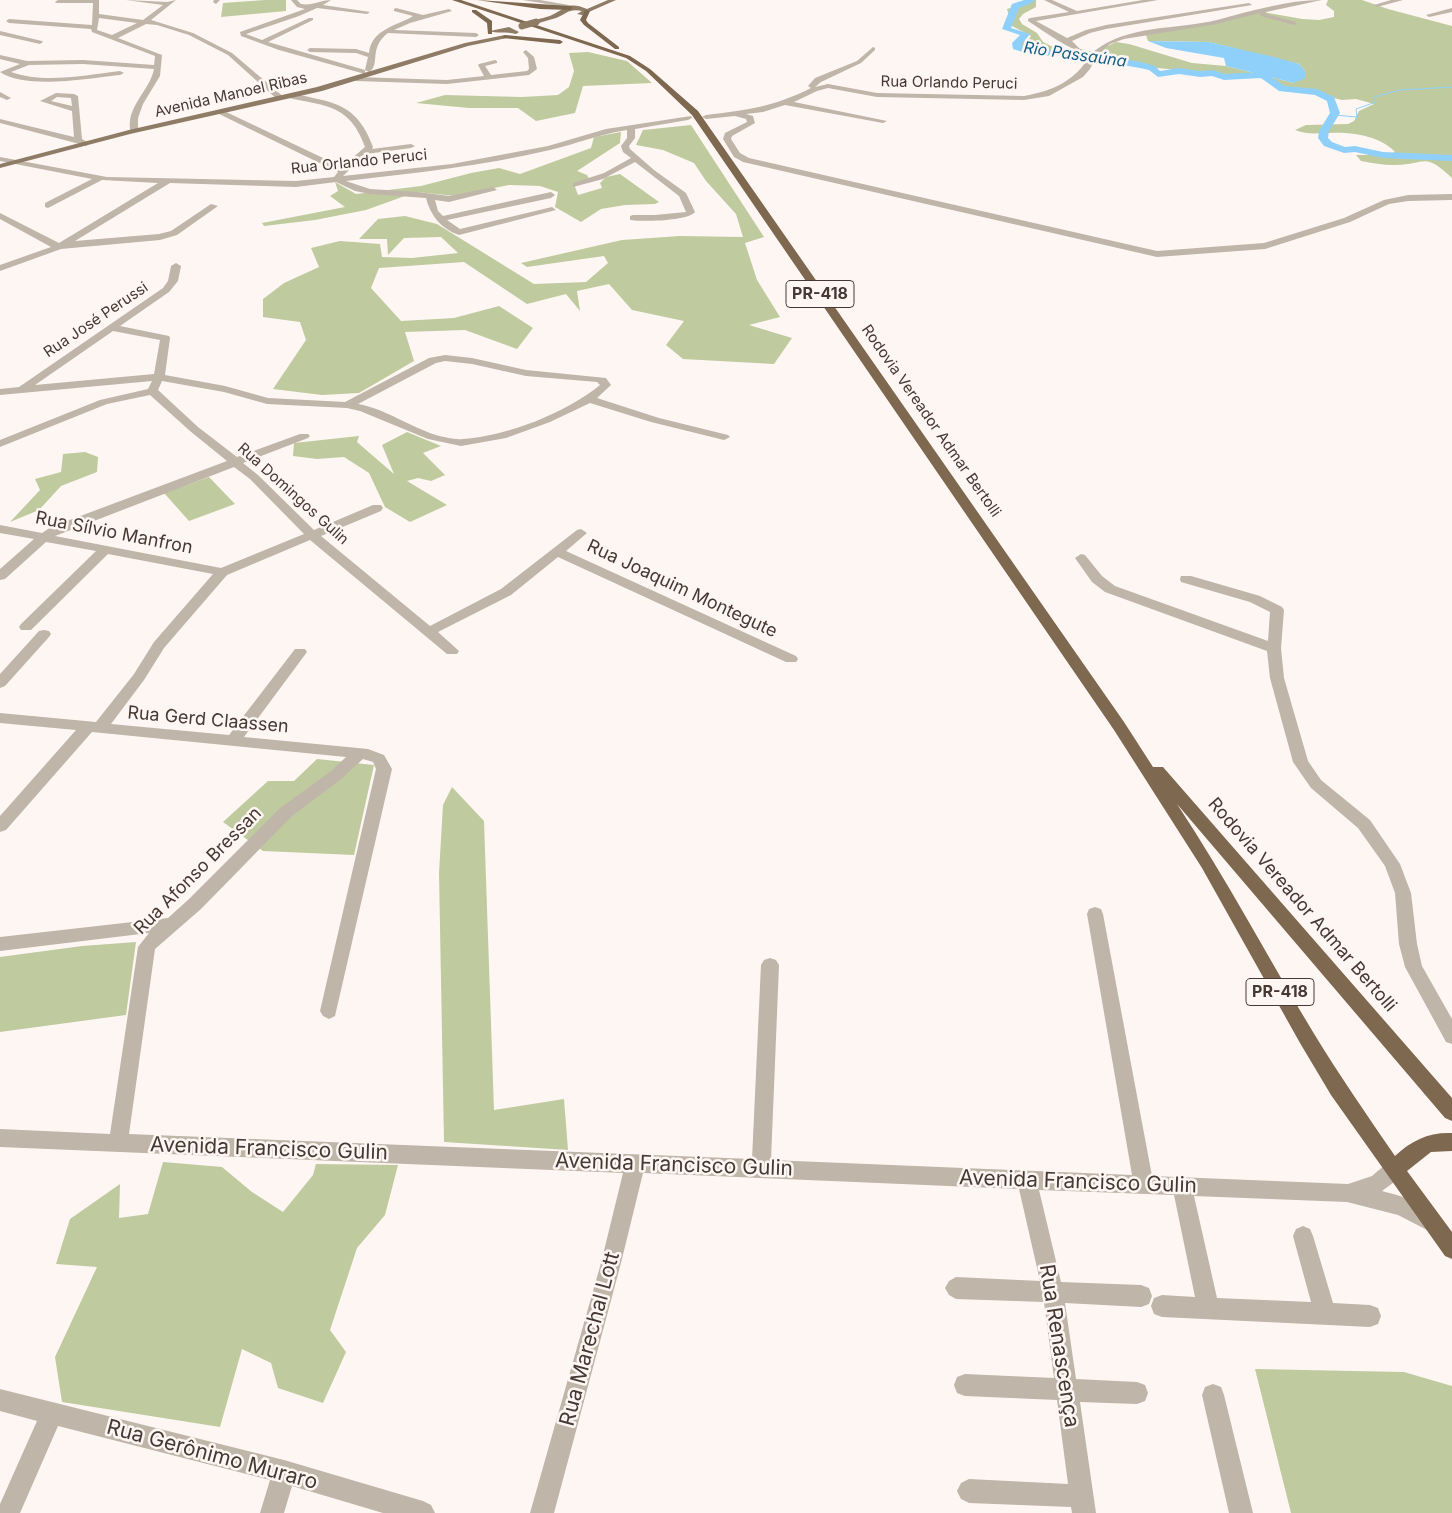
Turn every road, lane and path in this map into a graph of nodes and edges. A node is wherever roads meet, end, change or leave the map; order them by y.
1 (96, 0) edge
2 (128, 0) edge
3 (294, 0) edge
4 (328, 0) edge
5 (454, 0) edge
6 (480, 0) edge
7 (526, 0) edge
8 (605, 0) edge
9 (613, 0) edge
10 (1047, 0) edge
11 (1155, 0) edge
12 (1300, 0) edge
13 (1320, 0) edge
14 (1400, 0) edge
15 (1140, 1) edge
16 (58, 2) dead end
17 (171, 2) edge
18 (1377, 6) dead end
19 (314, 7) junction
20 (573, 7) junction
21 (562, 9) junction
22 (396, 10) dead end
23 (1266, 10) junction
24 (1452, 10) edge
25 (449, 11) dead end
26 (587, 11) junction
27 (367, 12) dead end
28 (1075, 12) junction
29 (300, 14) junction
30 (96, 15) junction
31 (572, 15) junction
32 (1429, 15) dead end
33 (1175, 16) junction
34 (551, 18) junction
35 (1090, 20) dead end
36 (9, 21) dead end
37 (146, 21) junction
38 (1098, 23) dead end
39 (1294, 23) dead end
40 (93, 27) junction
41 (524, 27) junction
42 (1106, 27) junction
43 (396, 28) junction
44 (504, 29) junction
45 (387, 32) junction
46 (490, 32) junction
47 (516, 32) junction
48 (0, 33) edge
49 (476, 35) dead end
50 (505, 37) junction
51 (111, 38) junction
52 (1067, 41) junction
53 (40, 42) dead end
54 (263, 42) junction
55 (467, 44) junction
56 (282, 47) junction
57 (872, 49) dead end
58 (526, 52) dead end
59 (373, 56) junction
60 (623, 56) junction
61 (1092, 56) junction
62 (0, 57) edge
63 (495, 62) dead end
64 (27, 63) junction
65 (643, 65) junction
66 (158, 66) junction
67 (120, 73) dead end
68 (363, 74) junction
69 (488, 77) junction
70 (811, 90) junction
71 (292, 96) junction
72 (281, 98) junction
73 (785, 104) junction
74 (76, 110) junction
75 (219, 112) junction
76 (737, 114) junction
77 (706, 116) dead end
78 (688, 118) dead end
79 (0, 121) edge
80 (884, 121) dead end
81 (627, 129) junction
82 (134, 131) junction
83 (76, 140) junction
84 (84, 144) junction
85 (411, 146) dead end
86 (366, 152) junction
87 (635, 158) junction
88 (0, 159) edge
89 (13, 163) junction
90 (0, 166) edge
91 (343, 171) junction
92 (100, 178) junction
93 (337, 178) junction
94 (169, 180) junction
95 (576, 185) dead end
96 (493, 190) dead end
97 (551, 195) dead end
98 (431, 197) junction
99 (1452, 197) edge
100 (48, 205) dead end
101 (214, 206) dead end
102 (552, 210) dead end
103 (0, 216) edge
104 (633, 218) dead end
105 (441, 219) junction
106 (59, 247) junction
107 (176, 266) dead end
108 (0, 268) edge
109 (112, 328) junction
110 (159, 378) junction
111 (22, 390) junction
112 (152, 391) junction
113 (0, 392) edge
114 (589, 399) junction
115 (347, 405) junction
116 (304, 436) dead end
117 (724, 437) dead end
118 (0, 444) edge
119 (234, 462) junction
120 (377, 508) dead end
121 (0, 529) edge
122 (581, 533) dead end
123 (312, 535) junction
124 (43, 538) junction
125 (105, 550) junction
126 (557, 552) junction
127 (1080, 558) dead end
128 (222, 572) junction
129 (0, 576) edge
130 (1186, 579) dead end
131 (26, 627) dead end
132 (428, 632) junction
133 (44, 634) dead end
134 (1274, 648) junction
135 (452, 651) dead end
136 (300, 652) dead end
137 (790, 659) dead end
138 (0, 683) edge
139 (0, 718) edge
140 (1119, 726) junction
141 (94, 728) junction
142 (233, 741) junction
143 (360, 753) junction
144 (0, 826) edge
145 (1095, 914) dead end
146 (172, 924) junction
147 (0, 944) edge
148 (770, 965) dead end
149 (1436, 1006) junction
150 (329, 1011) dead end
151 (1452, 1027) edge
152 (1452, 1036) edge
153 (1452, 1112) edge
154 (0, 1138) edge
155 (1452, 1142) edge
156 (118, 1143) junction
157 (634, 1164) junction
158 (761, 1169) junction
159 (1394, 1170) junction
160 (1027, 1180) junction
161 (1144, 1184) junction
162 (1182, 1186) junction
163 (1347, 1193) junction
164 (1432, 1224) junction
165 (1303, 1236) dead end
166 (1452, 1249) edge
167 (956, 1288) dead end
168 (1053, 1292) junction
169 (1141, 1296) dead end
170 (1162, 1306) dead end
171 (1208, 1307) junction
172 (1325, 1313) junction
173 (1370, 1316) dead end
174 (965, 1385) dead end
175 (1067, 1390) junction
176 (1137, 1393) dead end
177 (1213, 1395) dead end
178 (0, 1400) edge
179 (52, 1414) junction
180 (284, 1472) junction
181 (969, 1491) dead end
182 (1084, 1505) edge
183 (8, 1513) edge
184 (272, 1513) edge
185 (423, 1513) edge
186 (542, 1513) edge
187 (1240, 1513) edge

1 - 16 street
1 - 30 street
2 - 17 street
3 - 19 street
4 - 19 street
5 - 46 highway
5 - 60 highway, Rodovia Vereador Admar Bertolli / PR-418
6 - 20 highway
7 - 21 street
8 - 20 main road
9 - 26 main road
10 - 28 street
11 - 15 street
12 - 33 street
13 - 23 street, Rua Orlando Peruci
14 - 18 street
15 - 28 street
15 - 33 street
17 - 37 street
19 - 27 street
19 - 29 street
20 - 21 main road
20 - 26 main road
21 - 31 main road
21 - 34 main road
22 - 43 street
23 - 39 street
23 - 61 street, Rua Orlando Peruci
24 - 32 street
25 - 43 street
26 - 31 main road
26 - 65 highway
28 - 35 street
28 - 52 street
29 - 54 street
29 - 54 street
30 - 37 street
30 - 40 street
31 - 34 main road
33 - 42 street
34 - 41 main road, bridge
36 - 40 street
37 - 51 street
37 - 72 street
38 - 42 street
40 - 51 street
41 - 44 main road
41 - 47 main road
42 - 52 street
43 - 45 street
44 - 46 main road, Avenida Manoel Ribas
44 - 47 main road
45 - 49 street
45 - 59 street
46 - 50 main road
46 - 55 main road, Avenida Manoel Ribas
47 - 50 main road, Avenida Manoel Ribas
48 - 53 street
50 - 55 main road, Avenida Manoel Ribas
50 - 60 highway
51 - 66 street
52 - 61 street
54 - 56 street
55 - 68 main road, Avenida Manoel Ribas
56 - 59 street
56 - 68 street
57 - 70 street
58 - 69 street
59 - 68 street
60 - 65 highway, Rodovia Vereador Admar Bertolli / PR-418
61 - 70 street, Rua Orlando Peruci
62 - 64 street
63 - 69 street
64 - 66 street
64 - 67 street
65 - 140 highway, Rodovia Vereador Admar Bertolli / PR-418
66 - 82 street
68 - 69 street
68 - 71 main road, Avenida Manoel Ribas
70 - 73 street, Rua Orlando Peruci
71 - 72 main road, Avenida Manoel Ribas
71 - 86 street
72 - 75 main road, Avenida Manoel Ribas
73 - 76 street, Rua Orlando Peruci
73 - 80 street
74 - 74 street
74 - 83 street
75 - 82 main road, Avenida Manoel Ribas
75 - 91 street
76 - 77 street, Rua Orlando Peruci
76 - 99 street
78 - 81 street, Rua Orlando Peruci
79 - 83 street
81 - 87 street
81 - 93 street, Rua Orlando Peruci
82 - 84 main road, Avenida Manoel Ribas
83 - 84 street
84 - 89 main road, Avenida Manoel Ribas
85 - 86 street
86 - 91 street
87 - 95 street
87 - 104 street
88 - 89 street, Rua Orlando Peruci
89 - 90 main road, Avenida Manoel Ribas
89 - 92 street, Rua Orlando Peruci
91 - 93 street
92 - 94 street, Rua Orlando Peruci
92 - 100 street
93 - 94 street, Rua Orlando Peruci
93 - 98 street
94 - 106 street
96 - 98 street
97 - 105 street
98 - 105 street
101 - 106 street
102 - 105 street
103 - 106 street
106 - 108 street
107 - 109 street, Rua José Perussi
109 - 110 street
109 - 111 street, Rua José Perussi
110 - 111 street
110 - 112 street
110 - 115 street
111 - 113 street
112 - 118 street
112 - 119 street, Rua Domingos Gulin
114 - 115 street
114 - 115 street
114 - 117 street
116 - 119 street
119 - 123 street, Rua Domingos Gulin
119 - 124 street
120 - 123 street
121 - 124 street, Rua Sílvio Manfron
122 - 126 street
123 - 128 street
123 - 132 street, Rua Domingos Gulin
124 - 125 street, Rua Sílvio Manfron
124 - 129 street
125 - 128 street, Rua Sílvio Manfron
125 - 131 street
126 - 132 street
126 - 137 street, Rua Joaquim Montegute
127 - 134 street
128 - 141 street
130 - 134 street
132 - 135 street, Rua Domingos Gulin
133 - 138 street
134 - 149 street
136 - 142 street
139 - 141 street, Rua Gerd Claassen
140 - 153 highway, Rodovia Vereador Admar Bertolli / PR-418
140 - 159 highway, Rodovia Vereador Admar Bertolli / PR-418
141 - 142 street, Rua Gerd Claassen
141 - 144 street
142 - 143 street, Rua Gerd Claassen
143 - 146 street, Rua Afonso Bressan
143 - 150 street, Rua Gerd Claassen
145 - 161 street
146 - 147 street
146 - 156 street, Rua Afonso Bressan
148 - 158 street
149 - 151 street
149 - 152 street
154 - 156 street, Avenida Francisco Gulin
155 - 159 highway
156 - 157 street, Avenida Francisco Gulin
157 - 158 street, Avenida Francisco Gulin
157 - 186 street, Rua Marechal Lott
158 - 160 street, Avenida Francisco Gulin
159 - 163 street, Avenida Francisco Gulin
159 - 164 highway, Rodovia Vereador Admar Bertolli / PR-418
160 - 161 street, Avenida Francisco Gulin
160 - 168 street, Rua Renascença
161 - 162 street, Avenida Francisco Gulin
162 - 163 street, Avenida Francisco Gulin
162 - 171 street
163 - 164 street, Avenida Francisco Gulin
164 - 166 highway, Rodovia Vereador Admar Bertolli / PR-418
165 - 172 street
167 - 168 street
168 - 169 street
168 - 175 street, Rua Renascença
170 - 171 street
171 - 172 street
172 - 173 street
174 - 175 street
175 - 176 street
175 - 182 street, Rua Renascença
177 - 187 street
178 - 179 street, Rua Gerônimo Muraro
179 - 180 street, Rua Gerônimo Muraro
179 - 183 street
180 - 184 street
180 - 185 street, Rua Gerônimo Muraro
181 - 182 street

